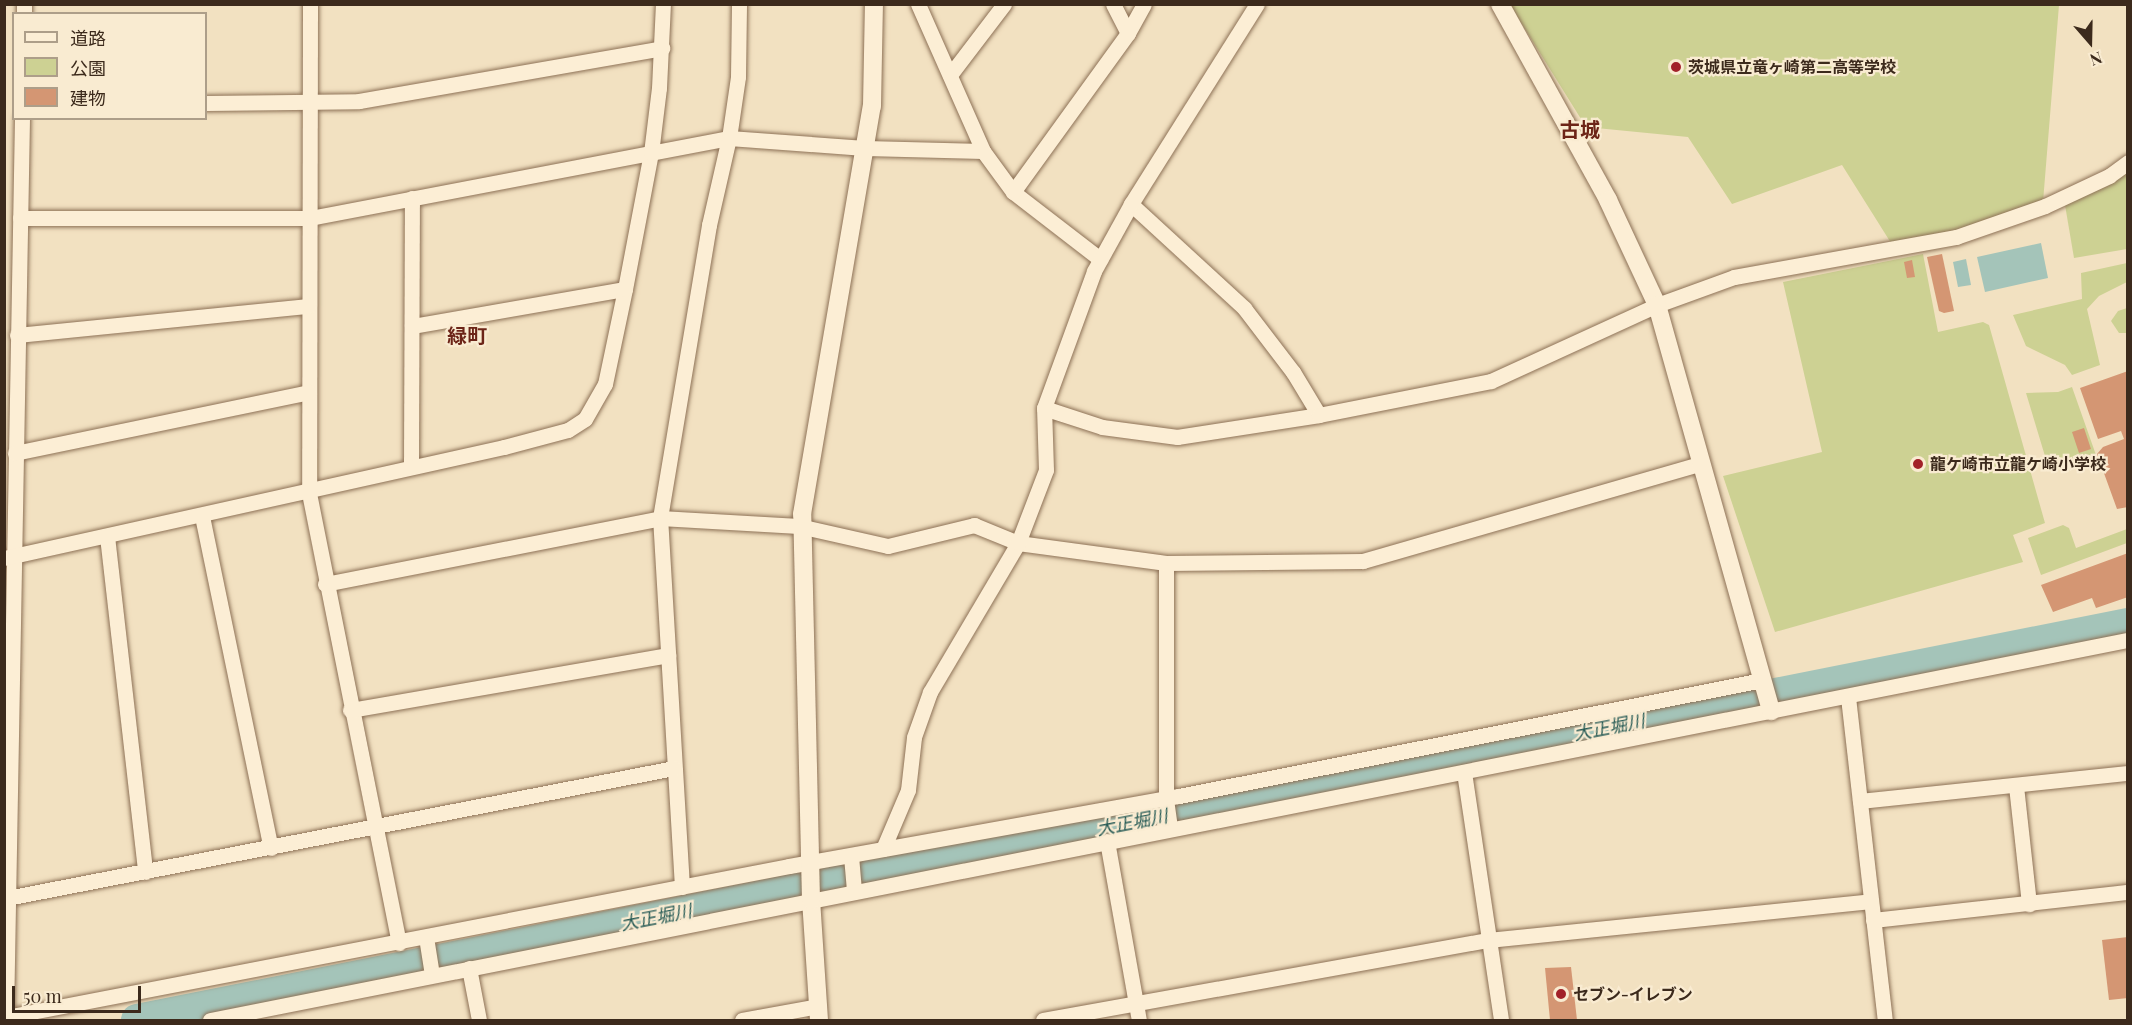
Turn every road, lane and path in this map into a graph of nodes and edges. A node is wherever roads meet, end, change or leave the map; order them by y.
1 (310, 4) edge
2 (663, 4) edge
3 (739, 4) edge
4 (874, 4) edge
5 (918, 4) edge
6 (1004, 4) edge
7 (1113, 4) edge
8 (1144, 4) edge
9 (1257, 4) edge
10 (1500, 4) edge
11 (1128, 33) junction
12 (662, 48) junction
13 (950, 75) junction
14 (207, 103) edge
15 (310, 103) junction
16 (22, 120) edge
17 (729, 138) junction
18 (866, 148) junction
19 (983, 151) junction
20 (651, 153) junction
21 (2127, 162) edge
22 (1013, 192) junction
23 (412, 198) junction
24 (1131, 204) junction
25 (20, 218) junction
26 (310, 218) junction
27 (1100, 259) junction
28 (625, 289) junction
29 (1658, 305) junction
30 (309, 306) junction
31 (412, 326) junction
32 (17, 335) junction
33 (309, 392) junction
34 (1044, 408) junction
35 (1319, 415) junction
36 (15, 453) junction
37 (1699, 464) junction
38 (411, 467) junction
39 (309, 493) junction
40 (202, 516) junction
41 (660, 518) junction
42 (802, 526) junction
43 (107, 536) junction
44 (1018, 543) junction
45 (9, 557) edge
46 (1166, 563) junction
47 (325, 584) junction
48 (2127, 640) edge
49 (668, 655) junction
50 (1762, 680) junction
51 (1848, 698) junction
52 (350, 710) junction
53 (1771, 711) junction
54 (674, 768) junction
55 (1464, 772) junction
56 (2127, 773) edge
57 (2016, 786) junction
58 (1166, 801) junction
59 (1860, 801) junction
60 (1170, 826) junction
61 (373, 829) junction
62 (1107, 841) junction
63 (271, 848) junction
64 (883, 849) junction
65 (851, 858) junction
66 (810, 862) junction
67 (145, 872) junction
68 (682, 887) junction
69 (854, 891) junction
70 (2127, 892) edge
71 (7, 898) junction
72 (811, 900) junction
73 (1871, 901) junction
74 (2029, 904) junction
75 (1873, 920) junction
76 (1488, 940) junction
77 (427, 941) junction
78 (399, 943) junction
79 (468, 968) junction
80 (432, 973) junction
81 (1136, 1004) junction
82 (818, 1013) edge
83 (210, 1020) edge
84 (479, 1020) edge
85 (742, 1020) edge
86 (1043, 1020) edge
87 (1139, 1020) edge
88 (1501, 1020) edge
89 (1885, 1020) edge

1 - 15 street
2 - 12 street
3 - 17 street
4 - 18 street
5 - 13 street
6 - 13 street
7 - 11 street
8 - 11 street
9 - 24 street
10 - 29 street
11 - 22 street
12 - 15 street
12 - 20 street
13 - 19 street
14 - 15 street
15 - 26 street
16 - 25 street
17 - 18 street
17 - 20 street
17 - 41 street
18 - 19 street
18 - 42 street
19 - 22 street
20 - 23 street
20 - 28 street
21 - 29 street
22 - 27 street
23 - 26 street
23 - 31 street
24 - 27 street
24 - 35 street
25 - 26 street
25 - 32 street
26 - 30 street
27 - 34 street
28 - 31 street
28 - 38 street
29 - 35 street
29 - 37 street
30 - 32 street
30 - 33 street
31 - 38 street
32 - 36 street
33 - 36 street
33 - 39 street
34 - 35 street
34 - 44 street
36 - 45 street
37 - 46 street
37 - 50 street
38 - 39 street
39 - 40 street
39 - 47 street
40 - 43 street
40 - 63 street
41 - 42 street
41 - 47 street
41 - 49 street
42 - 44 street
42 - 66 street
43 - 45 street
43 - 67 street
44 - 46 street
44 - 64 street
45 - 71 street
46 - 58 street
47 - 52 street
48 - 51 street
49 - 52 street
49 - 54 street
50 - 53 street
50 - 58 street
51 - 53 street
51 - 59 street
52 - 61 street
53 - 55 street
54 - 61 street
54 - 68 street
55 - 60 street
55 - 76 street
56 - 57 street
57 - 59 street
57 - 74 street
58 - 60 street
58 - 64 street
59 - 73 street
60 - 62 street
61 - 63 street
61 - 78 street
62 - 69 street
62 - 81 street
63 - 67 street
64 - 65 street
65 - 66 street
65 - 69 street
66 - 68 street
66 - 72 street
67 - 71 street
68 - 77 street
69 - 72 street
70 - 74 street
71 - 78 street
72 - 79 street
72 - 82 street
73 - 75 street
73 - 76 street
74 - 75 street
75 - 89 street
76 - 81 street
76 - 88 street
77 - 78 street
77 - 80 street
79 - 80 street
79 - 84 street
80 - 83 street
81 - 86 street
81 - 87 street
82 - 85 street

